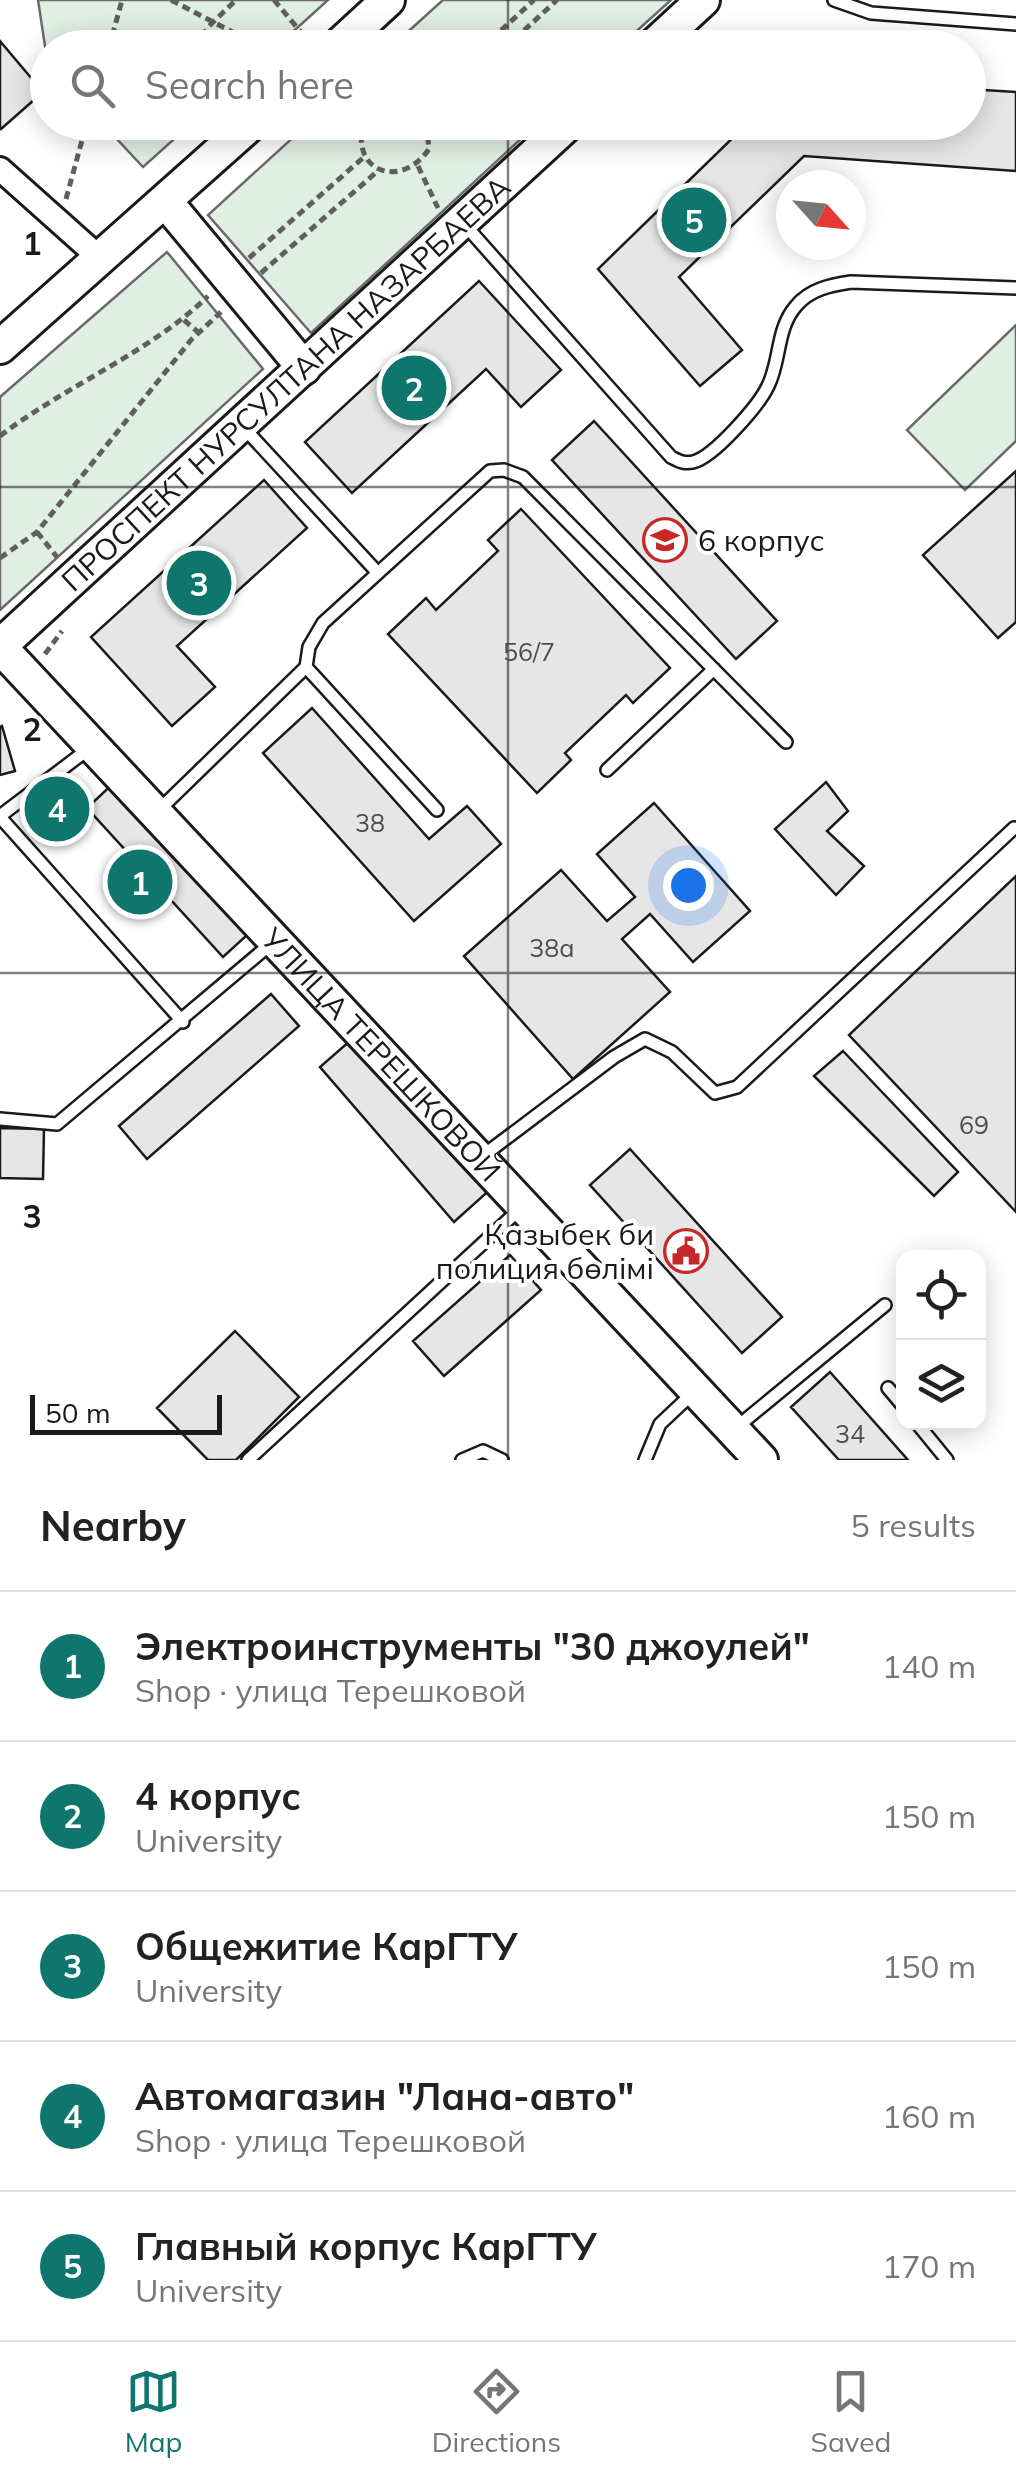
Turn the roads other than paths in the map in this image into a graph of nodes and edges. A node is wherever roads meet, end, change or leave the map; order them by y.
1 (388, 0) edge
2 (703, 0) edge
3 (834, 0) edge
4 (1016, 24) edge
5 (339, 30) edge
6 (671, 30) edge
7 (233, 140) edge
8 (551, 140) edge
9 (0, 169) edge
10 (166, 202) junction
11 (462, 222) junction
12 (102, 260) junction
13 (1016, 288) edge
14 (0, 348) edge
15 (304, 368) junction
16 (241, 424) junction
17 (378, 573) junction
18 (0, 647) edge
19 (306, 667) junction
20 (714, 669) junction
21 (786, 742) dead end
22 (94, 744) junction
23 (607, 770) dead end
24 (438, 810) dead end
25 (157, 812) junction
26 (0, 816) edge
27 (1014, 828) edge
28 (276, 940) junction
29 (183, 1022) junction
30 (0, 1120) edge
31 (480, 1158) junction
32 (524, 1205) junction
33 (885, 1305) dead end
34 (888, 1388) dead end
35 (697, 1390) junction
36 (896, 1398) edge
37 (734, 1429) junction
38 (923, 1430) edge
39 (248, 1460) edge
40 (462, 1460) edge
41 (502, 1460) edge
42 (645, 1460) edge
43 (761, 1460) edge
44 (947, 1460) edge

1 - 5 main road
2 - 6 main road
3 - 4 lane
7 - 10 main road
8 - 11 main road, ПРОСПЕКТ НУРСУЛТАНА НАЗАРБАЕВА
9 - 12 street
10 - 12 main road
10 - 15 main road
11 - 13 lane
11 - 15 main road, ПРОСПЕКТ НУРСУЛТАНА НАЗАРБАЕВА
12 - 14 main road
15 - 16 main road, ПРОСПЕКТ НУРСУЛТАНА НАЗАРБАЕВА
16 - 17 lane
16 - 18 main road, ПРОСПЕКТ НУРСУЛТАНА НАЗАРБАЕВА
17 - 19 lane
17 - 20 lane
18 - 22 main road, УЛИЦА ТЕРЕШКОВОЙ
19 - 24 lane
19 - 25 lane
20 - 21 lane
20 - 23 lane
22 - 25 main road, УЛИЦА ТЕРЕШКОВОЙ
22 - 26 lane
25 - 28 main road, УЛИЦА ТЕРЕШКОВОЙ
26 - 29 lane
27 - 31 lane
28 - 29 lane
28 - 31 main road, УЛИЦА ТЕРЕШКОВОЙ
29 - 30 lane
31 - 32 main road, УЛИЦА ТЕРЕШКОВОЙ
32 - 35 main road, УЛИЦА ТЕРЕШКОВОЙ
32 - 39 lane
33 - 37 lane
34 - 36 lane
35 - 37 main road, УЛИЦА ТЕРЕШКОВОЙ
35 - 42 lane
37 - 43 main road, УЛИЦА ТЕРЕШКОВОЙ
38 - 44 lane
40 - 41 lane

